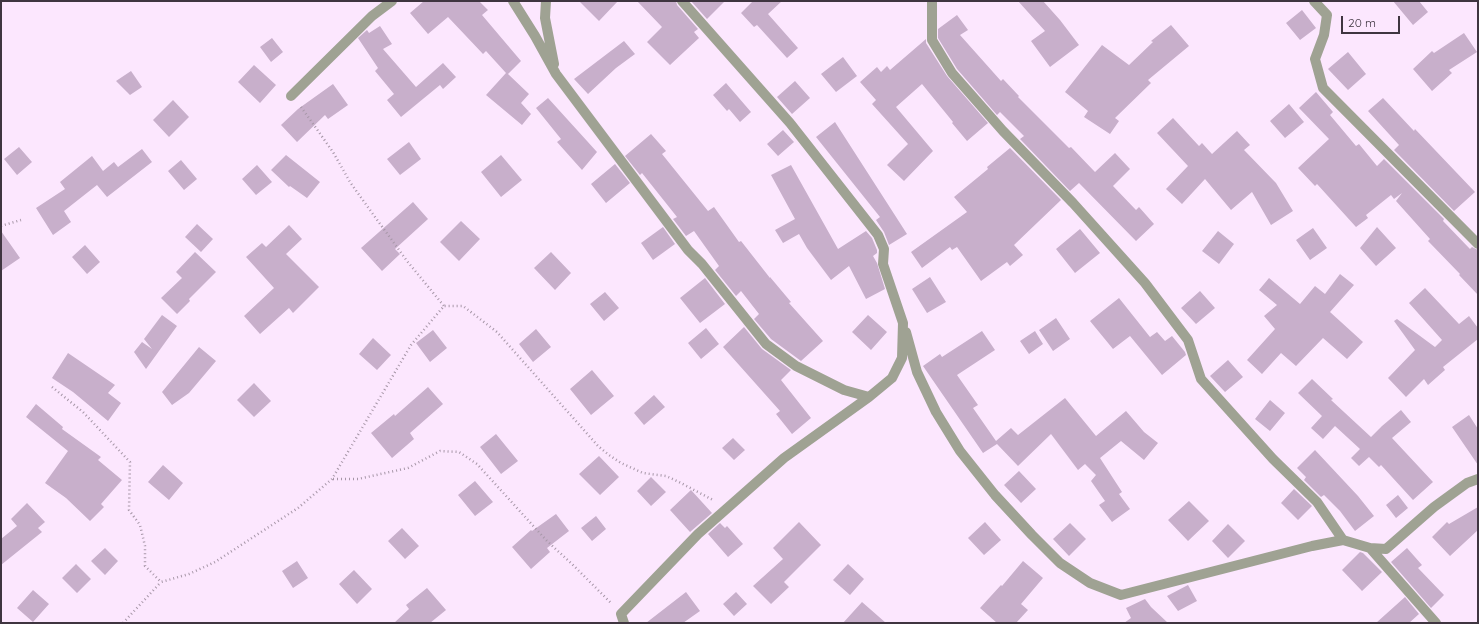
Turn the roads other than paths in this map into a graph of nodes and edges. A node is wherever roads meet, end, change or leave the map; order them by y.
1 (392, 1) edge
2 (513, 1) edge
3 (546, 1) edge
4 (682, 1) edge
5 (932, 1) edge
6 (1314, 1) edge
7 (556, 74) junction
8 (291, 96) road end
9 (1478, 244) edge
10 (903, 322) junction
11 (869, 397) junction
12 (1478, 479) edge
13 (1343, 540) junction
14 (1370, 548) junction
15 (622, 618) edge
16 (1436, 623) edge

1 - 8 street
2 - 7 street
3 - 7 street
4 - 10 street
5 - 13 street
6 - 9 street
7 - 11 street
10 - 11 street
10 - 13 street
11 - 15 street
12 - 14 street
13 - 14 street
14 - 16 street

